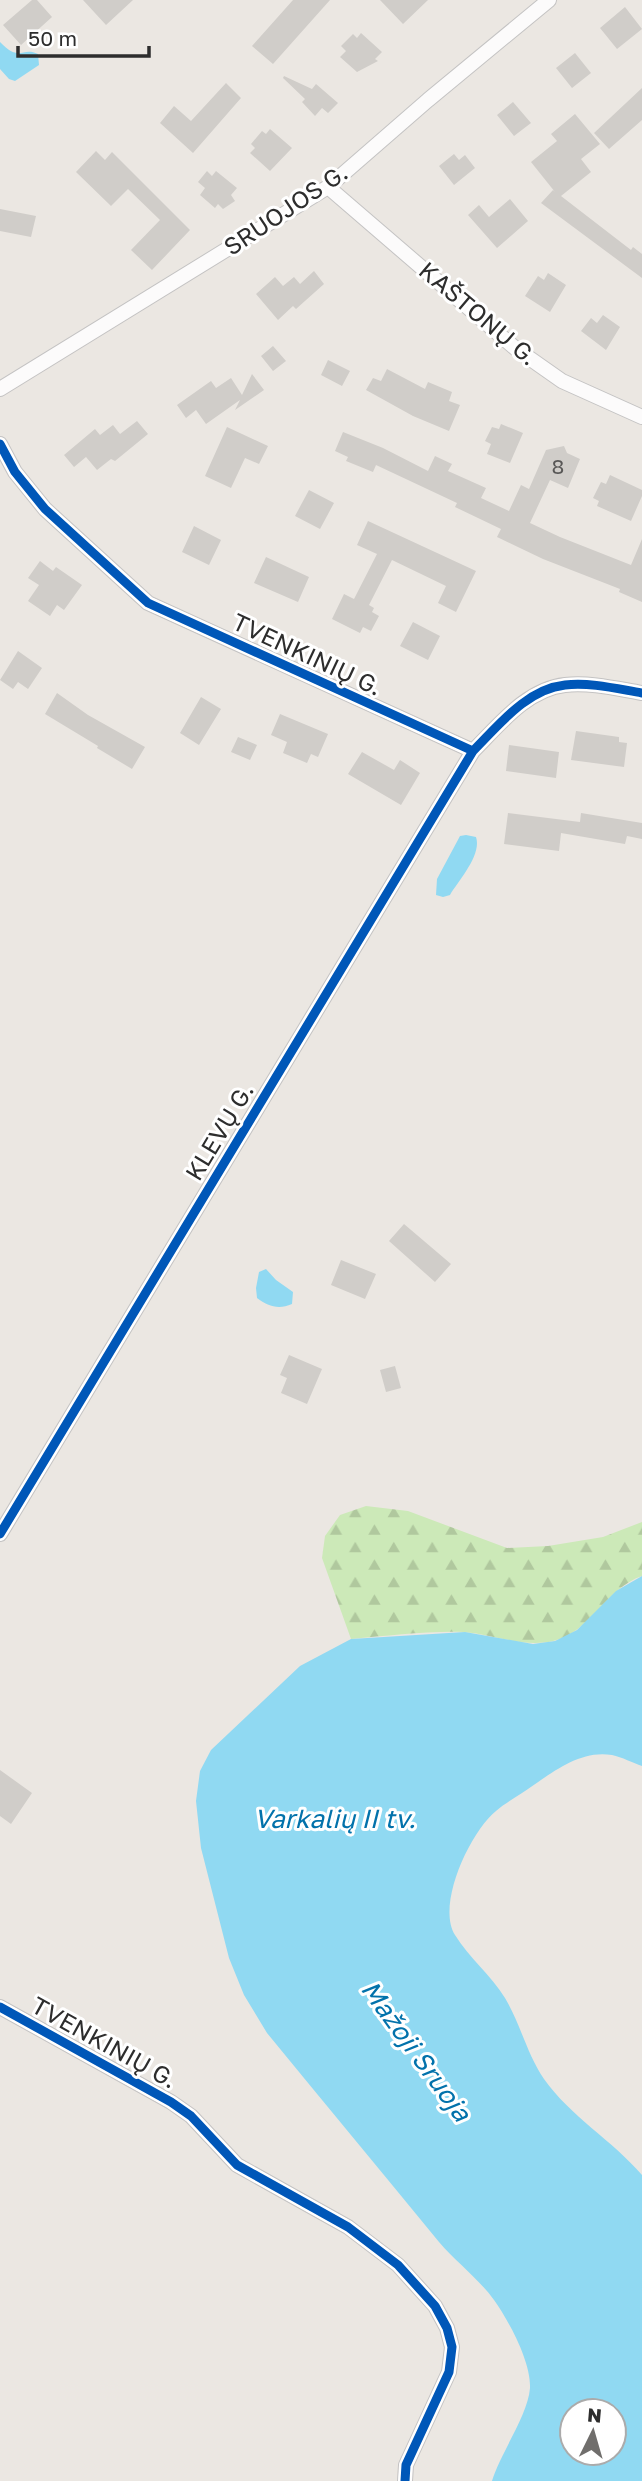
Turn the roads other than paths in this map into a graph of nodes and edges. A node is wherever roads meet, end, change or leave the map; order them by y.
1 (549, 0) edge
2 (328, 187) junction
3 (0, 389) edge
4 (642, 417) edge
5 (0, 444) edge
6 (642, 693) edge
7 (473, 751) junction
8 (0, 1534) edge
9 (0, 2007) edge
10 (405, 2481) edge

1 - 2 street, SRUOJOS G.
2 - 3 street, SRUOJOS G.
2 - 4 street, KAŠTONŲ G.
5 - 7 street, TVENKINIŲ G.
6 - 7 street
7 - 8 street, KLEVŲ G.
9 - 10 street, TVENKINIŲ G.

